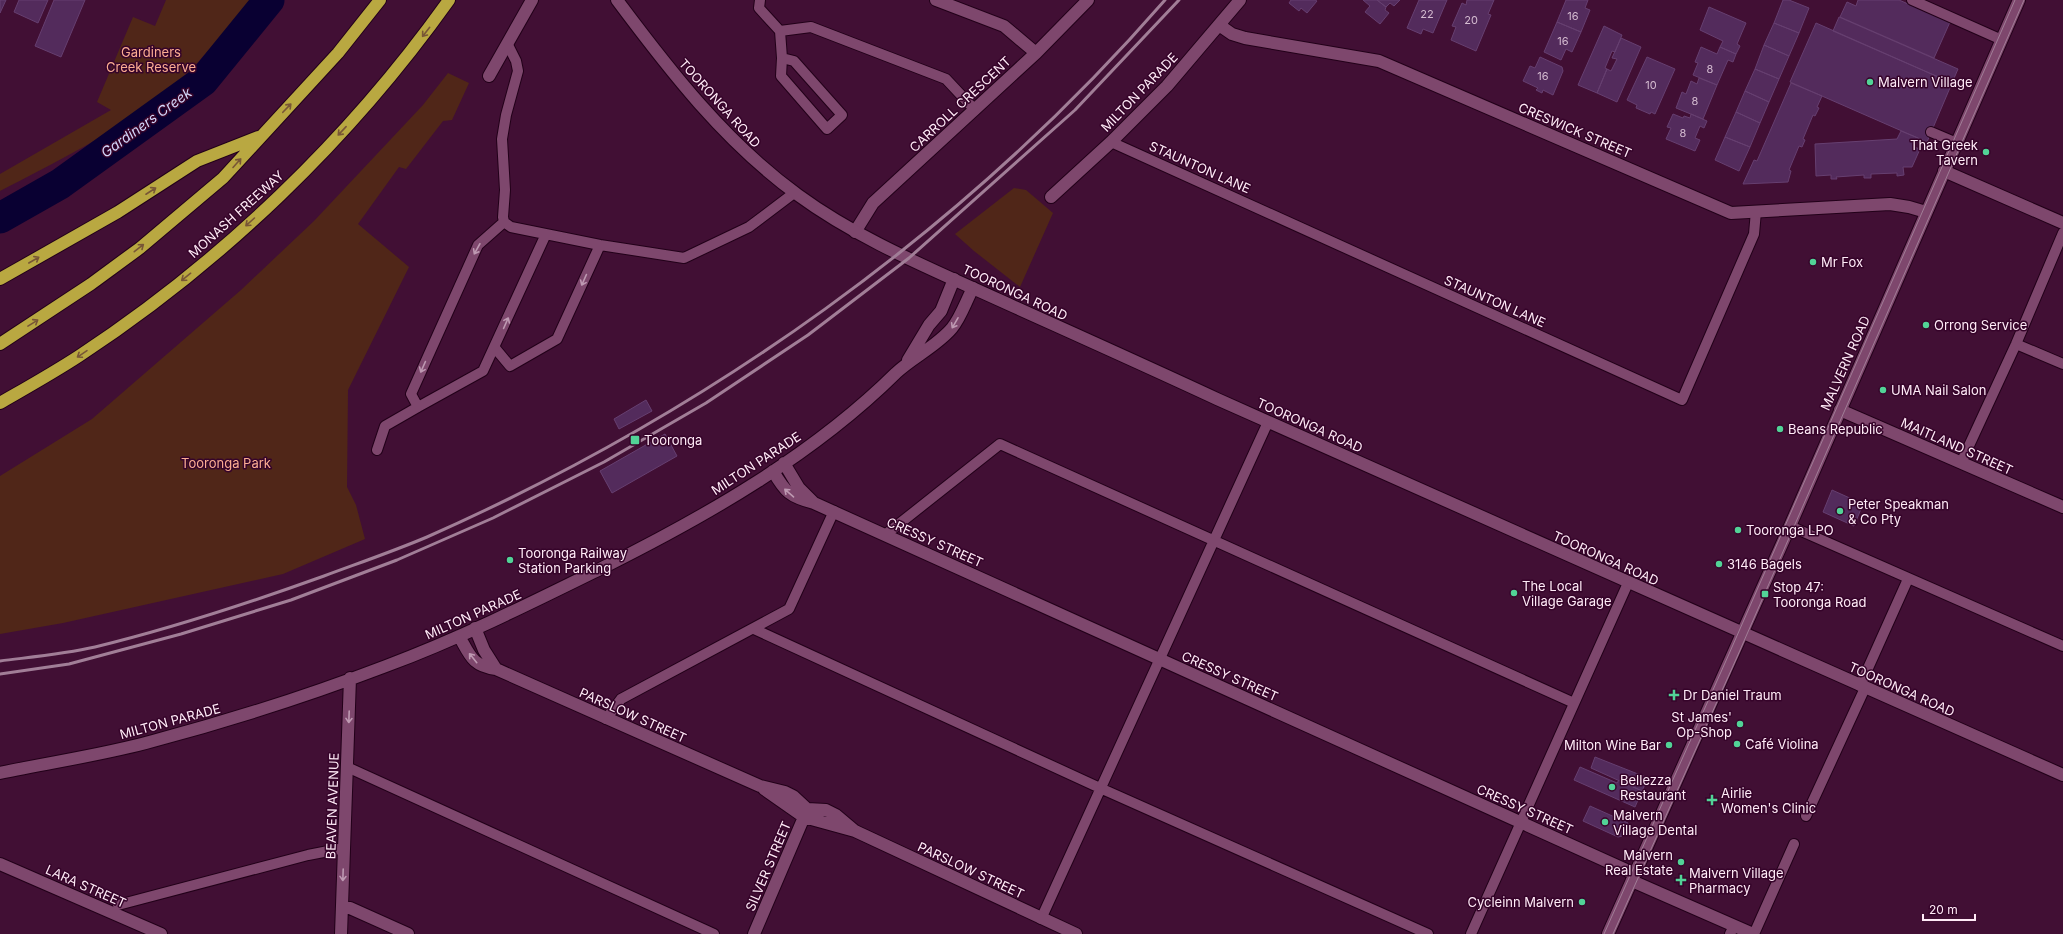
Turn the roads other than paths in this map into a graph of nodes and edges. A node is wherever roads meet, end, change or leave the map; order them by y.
1 (380, 0) edge
2 (449, 0) edge
3 (532, 0) edge
4 (617, 0) edge
5 (760, 0) edge
6 (936, 0) edge
7 (1088, 0) edge
8 (1240, 0) edge
9 (1912, 0) edge
10 (2019, 0) edge
11 (1219, 25) junction
12 (780, 31) junction
13 (2002, 40) junction
14 (508, 45) junction
15 (1036, 53) junction
16 (782, 58) junction
17 (489, 76) dead end
18 (975, 110) junction
19 (1931, 132) dead end
20 (260, 136) junction
21 (1112, 142) junction
22 (1957, 143) junction
23 (1944, 171) junction
24 (794, 193) junction
25 (1051, 197) dead end
26 (1756, 211) junction
27 (1926, 212) junction
28 (504, 222) junction
29 (2063, 223) edge
30 (855, 232) junction
31 (2063, 233) edge
32 (546, 234) junction
33 (600, 245) junction
34 (0, 279) edge
35 (954, 279) junction
36 (973, 288) junction
37 (0, 344) edge
38 (2016, 344) junction
39 (495, 348) junction
40 (2063, 364) edge
41 (904, 366) junction
42 (0, 403) edge
43 (418, 407) junction
44 (1840, 410) junction
45 (1268, 422) junction
46 (377, 450) dead end
47 (1961, 463) junction
48 (784, 464) junction
49 (773, 471) junction
50 (814, 503) junction
51 (2063, 508) edge
52 (834, 511) junction
53 (1790, 526) junction
54 (885, 535) junction
55 (1216, 540) junction
56 (1908, 579) junction
57 (1628, 583) junction
58 (475, 628) junction
59 (754, 629) junction
60 (1742, 634) junction
61 (459, 636) junction
62 (2063, 646) edge
63 (1161, 660) junction
64 (496, 669) junction
65 (350, 678) junction
66 (1862, 687) junction
67 (1574, 703) junction
68 (606, 719) junction
69 (347, 767) junction
70 (0, 773) edge
71 (2063, 775) edge
72 (1100, 788) junction
73 (805, 813) junction
74 (1806, 816) dead end
75 (1521, 822) junction
76 (1794, 844) dead end
77 (344, 848) junction
78 (0, 864) edge
79 (1633, 878) junction
80 (118, 905) dead end
81 (342, 908) junction
82 (1041, 919) junction
83 (1732, 930) edge
84 (161, 934) edge
85 (341, 934) edge
86 (408, 934) edge
87 (714, 934) edge
88 (754, 934) edge
89 (1076, 934) edge
90 (1428, 934) edge
91 (1471, 934) edge
92 (1608, 934) edge
93 (1754, 934) edge

20 -> 1 highway
2 -> 42 highway, MONASH FREEWAY
3 - 14 street
4 - 24 street, TOORONGA ROAD
5 - 12 lane
6 - 15 street
7 - 15 street, CARROLL CRESCENT
8 - 11 street, MILTON PARADE
9 - 13 lane
10 - 13 street, MALVERN ROAD
11 - 21 street, MILTON PARADE
11 - 26 street, CRESWICK STREET
12 - 16 lane
12 - 18 lane
13 - 22 street, MALVERN ROAD
14 - 17 street
14 - 28 lane
15 - 18 street, CARROLL CRESCENT
16 - 16 lane
18 - 30 street, CARROLL CRESCENT
19 - 22 lane
34 -> 20 highway
37 -> 20 highway
21 - 25 street, MILTON PARADE
21 - 26 lane, STAUNTON LANE
22 - 23 street, MALVERN ROAD
23 - 27 street, MALVERN ROAD
23 - 29 street
24 - 30 street, TOORONGA ROAD
24 - 33 lane
26 - 27 street, CRESWICK STREET
27 - 44 street, MALVERN ROAD
28 - 32 lane
28 -> 43 lane
30 - 35 street, TOORONGA ROAD
31 - 38 lane
32 - 33 lane
39 -> 32 lane
33 -> 39 lane
35 - 36 street, TOORONGA ROAD
35 - 41 street, MILTON PARADE
36 -> 41 street, MILTON PARADE
36 - 45 street, TOORONGA ROAD
38 - 40 lane
38 - 47 lane
39 - 43 lane
41 - 48 street, MILTON PARADE
43 - 46 lane
44 - 47 street, MAITLAND STREET
44 - 53 street, MALVERN ROAD
45 - 55 lane
45 - 57 street, TOORONGA ROAD
47 - 51 street, MAITLAND STREET
48 - 49 street, MILTON PARADE
48 - 50 street, CRESSY STREET
50 -> 49 street, CRESSY STREET
49 - 58 street, MILTON PARADE
50 - 52 street, CRESSY STREET
52 - 54 street, CRESSY STREET
52 - 59 lane
53 - 56 lane
53 - 60 street, MALVERN ROAD
54 - 55 lane
54 - 63 street, CRESSY STREET
55 - 63 lane
55 - 67 lane
56 - 62 lane
56 - 66 lane
57 - 60 street, TOORONGA ROAD
57 - 67 lane
58 - 61 street, MILTON PARADE
58 - 64 street
59 - 68 lane
59 - 72 lane
60 - 66 street, TOORONGA ROAD
60 - 79 street, MALVERN ROAD
64 -> 61 street, PARSLOW STREET
61 - 65 street, MILTON PARADE
63 - 72 lane
63 - 75 street, CRESSY STREET
64 - 68 street, PARSLOW STREET
65 -> 69 street, BEAVEN AVENUE
65 - 70 street, MILTON PARADE
66 - 71 street, TOORONGA ROAD
66 - 74 lane
67 - 75 lane
68 - 73 street, PARSLOW STREET
69 - 77 street, BEAVEN AVENUE
69 - 87 lane
72 - 82 lane
72 - 90 lane
73 - 82 street, PARSLOW STREET
73 - 88 street, SILVER STREET
75 - 79 street, CRESSY STREET
75 - 91 lane
76 - 93 lane
77 - 80 lane
77 -> 81 street, BEAVEN AVENUE
78 - 84 street, LARA STREET
79 - 83 street, CRESSY STREET
79 - 92 street, MALVERN ROAD
81 - 85 street, BEAVEN AVENUE
81 - 86 street
82 - 89 street, PARSLOW STREET
83 - 93 street, CRESSY STREET

